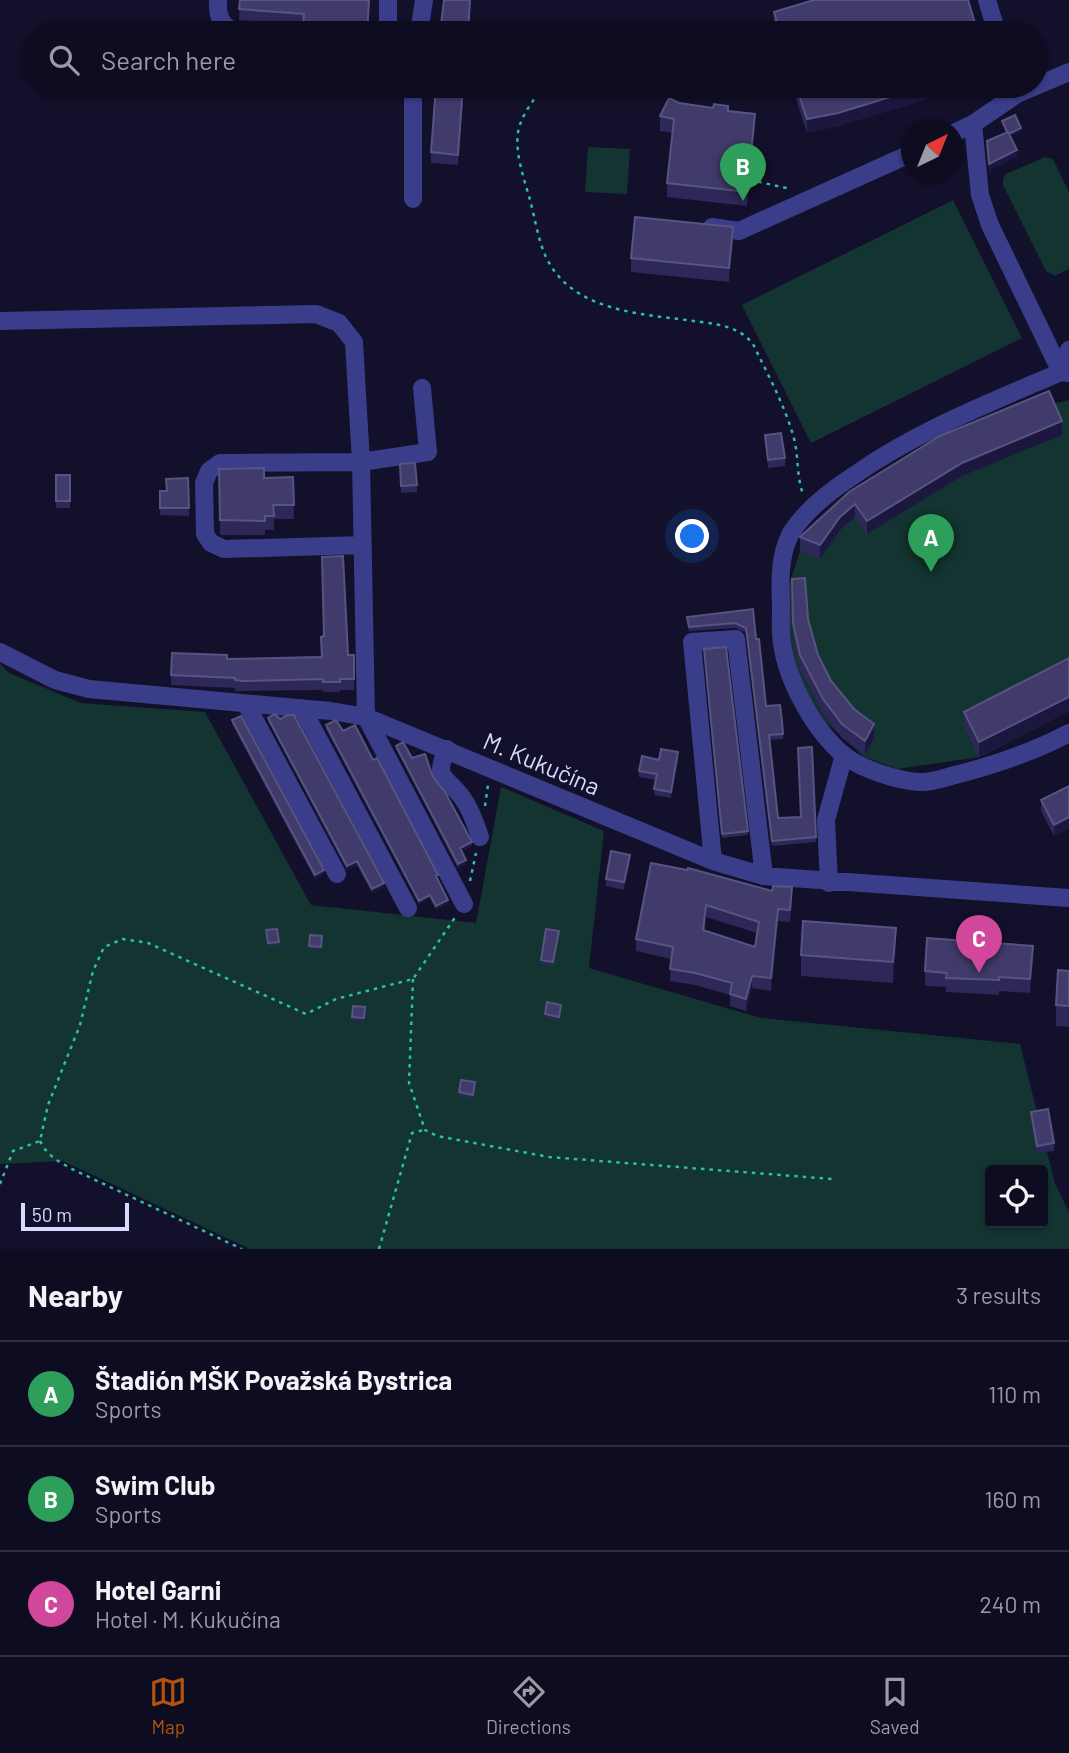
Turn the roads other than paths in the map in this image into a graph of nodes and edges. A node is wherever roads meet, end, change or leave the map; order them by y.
1 (218, 0) edge
2 (388, 0) edge
3 (424, 0) edge
4 (987, 0) edge
5 (220, 21) edge
6 (388, 21) edge
7 (421, 21) edge
8 (994, 21) edge
9 (1069, 72) edge
10 (1048, 79) edge
11 (413, 98) edge
12 (1005, 98) edge
13 (973, 124) junction
14 (964, 128) edge
15 (901, 158) edge
16 (413, 200) dead end
17 (693, 225) edge
18 (0, 321) edge
19 (1069, 350) edge
20 (1065, 372) edge
21 (422, 388) dead end
22 (361, 462) junction
23 (363, 545) junction
24 (0, 652) edge
25 (246, 704) junction
26 (302, 708) junction
27 (366, 717) junction
28 (1069, 733) edge
29 (447, 749) junction
30 (844, 755) junction
31 (480, 837) road end
32 (713, 861) junction
33 (337, 874) dead end
34 (764, 876) junction
35 (829, 883) junction
36 (1069, 898) edge
37 (464, 904) road end
38 (408, 908) dead end

1 - 5 street
2 - 6 street
3 - 7 street
4 - 8 street
9 - 10 street
11 - 16 street
12 - 13 street
13 - 14 street
13 - 20 street
15 - 17 street
18 - 22 street
19 - 20 street
20 - 30 street
21 - 22 street
22 - 23 street
22 - 23 street
23 - 27 street
24 - 25 street, M. Kukučína
25 - 26 street, M. Kukučína
25 - 33 street
26 - 27 street, M. Kukučína
26 - 38 street
27 - 29 street, M. Kukučína
27 - 37 street
28 - 30 street
29 - 31 street
29 - 32 street, M. Kukučína
30 - 35 street
32 - 34 street, M. Kukučína
32 - 34 street
34 - 35 street, M. Kukučína
35 - 36 street, M. Kukučína

